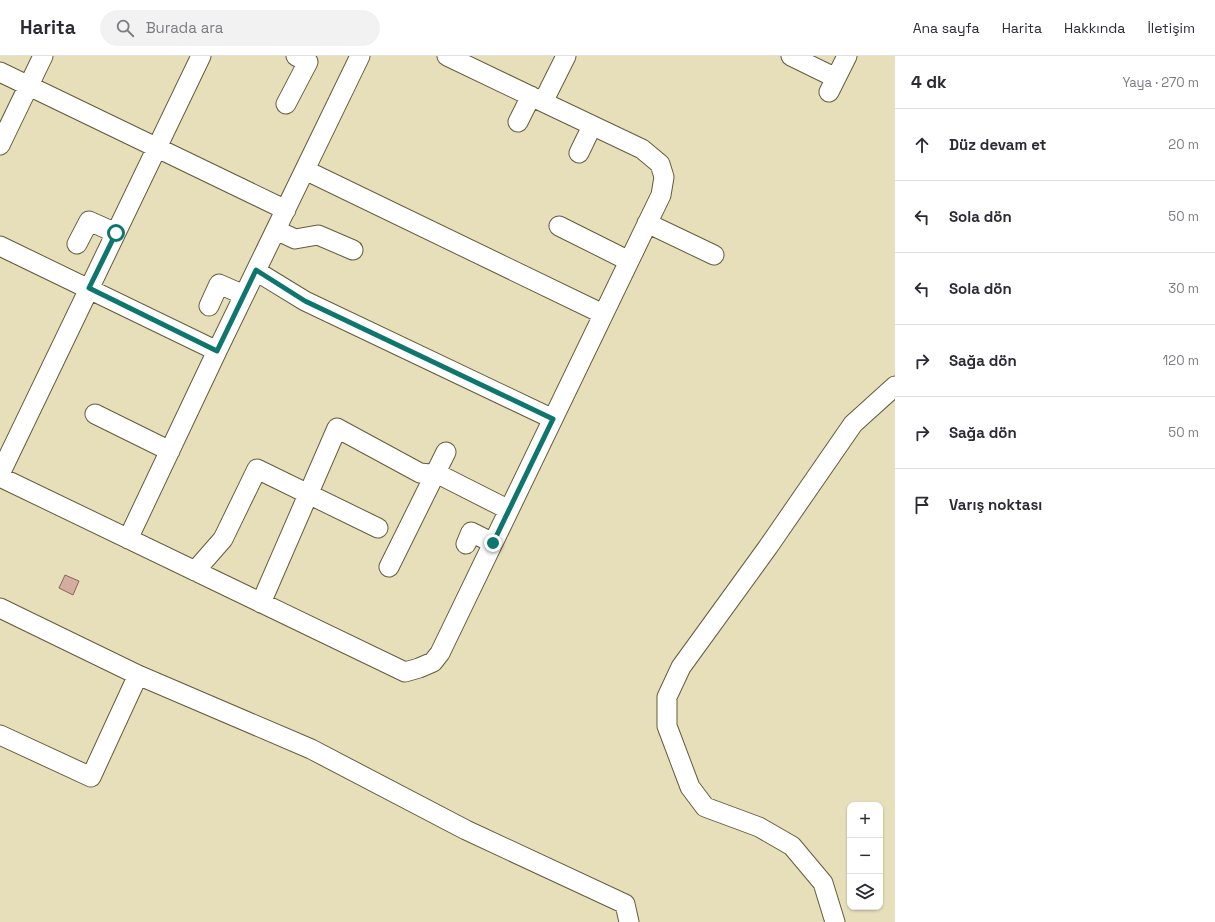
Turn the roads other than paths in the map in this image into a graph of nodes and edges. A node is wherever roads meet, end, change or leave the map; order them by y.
1 (43, 56) edge
2 (201, 56) edge
3 (296, 56) edge
4 (360, 56) edge
5 (447, 56) edge
6 (566, 56) edge
7 (791, 56) edge
8 (847, 56) edge
9 (0, 72) edge
10 (28, 86) junction
11 (537, 99) junction
12 (286, 104) dead end
13 (518, 122) dead end
14 (592, 126) junction
15 (0, 145) edge
16 (157, 148) junction
17 (579, 153) dead end
18 (305, 170) junction
19 (286, 210) junction
20 (647, 223) junction
21 (559, 226) dead end
22 (276, 230) junction
23 (116, 233) junction
24 (77, 244) dead end
25 (0, 246) edge
26 (353, 250) dead end
27 (714, 257) dead end
28 (629, 261) junction
29 (256, 270) junction
30 (89, 288) junction
31 (244, 295) junction
32 (208, 306) dead end
33 (603, 314) junction
34 (217, 351) junction
35 (895, 386) edge
36 (95, 414) dead end
37 (553, 419) junction
38 (170, 451) junction
39 (446, 452) dead end
40 (435, 474) junction
41 (0, 476) edge
42 (308, 494) junction
43 (509, 510) junction
44 (378, 528) dead end
45 (128, 539) junction
46 (493, 543) junction
47 (466, 544) dead end
48 (389, 567) dead end
49 (195, 571) junction
50 (261, 603) junction
51 (0, 608) edge
52 (138, 674) junction
53 (0, 735) edge
54 (629, 922) edge
55 (835, 922) edge

1 - 10 street
2 - 16 street
3 - 12 street
4 - 18 street
5 - 11 street
6 - 11 street
7 - 8 street
9 - 10 street
10 - 15 street
10 - 16 street
11 - 13 street
11 - 14 street
14 - 17 street
14 - 20 street
16 - 19 street
16 - 23 street
18 - 19 street
18 - 33 street
19 - 22 street
20 - 27 street
20 - 28 street
21 - 28 street
22 - 26 street
22 - 29 street
23 - 24 street
23 - 30 street
25 - 30 street
28 - 33 street
29 - 31 street
29 - 37 street
30 - 34 street
30 - 41 street
31 - 32 street
31 - 34 street
33 - 37 street
34 - 38 street
35 - 55 street
36 - 38 street
37 - 43 street
38 - 45 street
39 - 40 street
40 - 42 street
40 - 43 street
40 - 48 street
41 - 45 street
42 - 44 street
42 - 49 street
42 - 50 street
43 - 46 street
45 - 49 street
46 - 47 street
46 - 50 street
49 - 50 street
51 - 52 street
52 - 53 street
52 - 54 street

